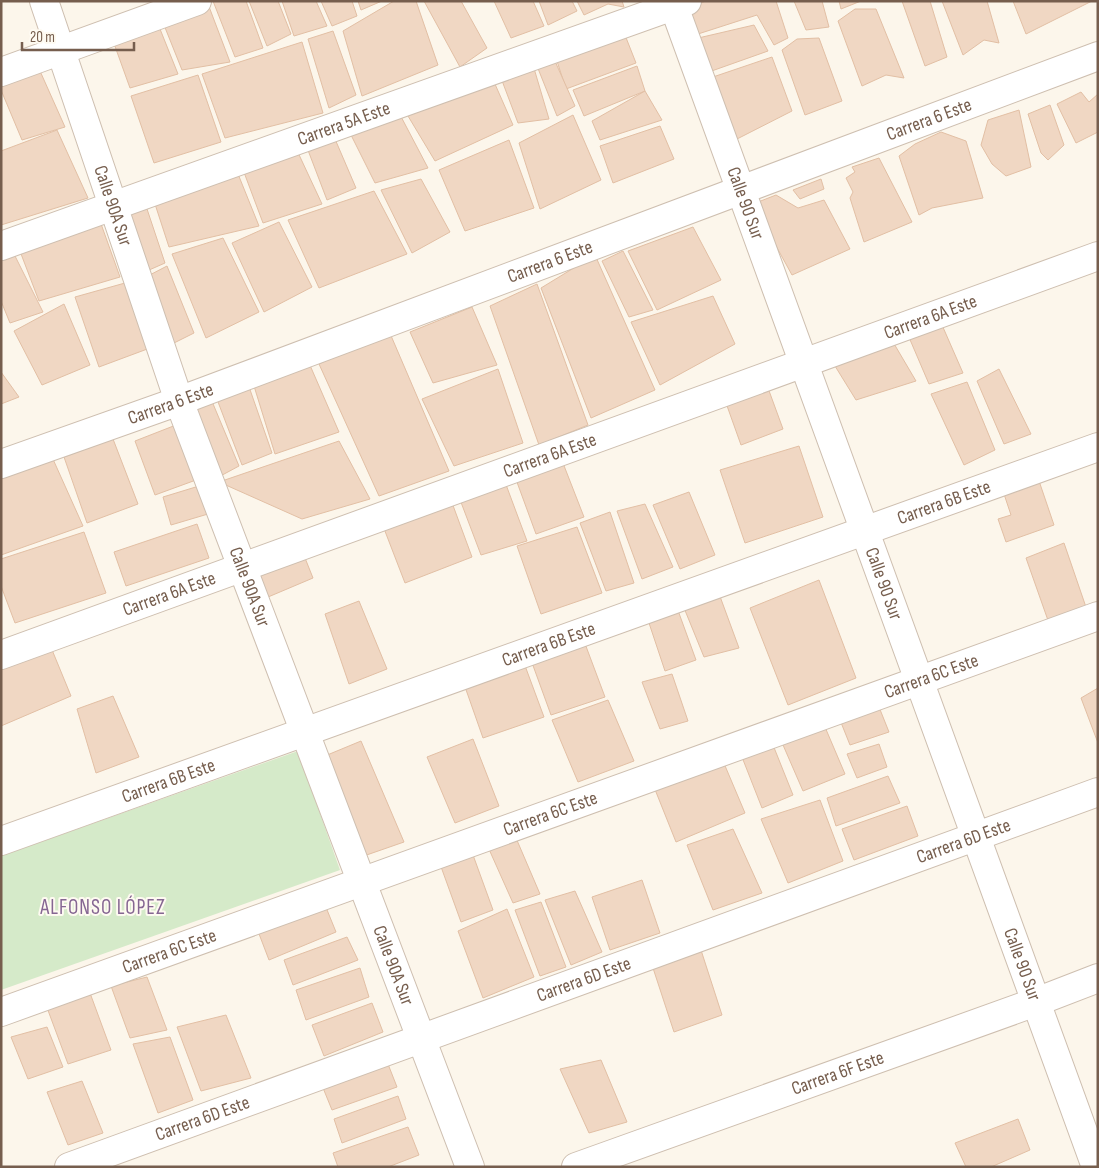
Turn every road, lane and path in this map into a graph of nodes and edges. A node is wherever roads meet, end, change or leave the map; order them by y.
1 (44, 1) edge
2 (197, 1) edge
3 (677, 3) edge
4 (62, 52) junction
5 (1098, 56) edge
6 (1, 72) edge
7 (740, 189) junction
8 (111, 205) junction
9 (1, 246) edge
10 (1098, 256) edge
11 (804, 365) junction
12 (179, 401) junction
13 (1098, 447) edge
14 (1, 464) edge
15 (865, 531) junction
16 (242, 568) junction
17 (1098, 616) edge
18 (1, 655) edge
19 (919, 680) junction
20 (304, 732) junction
21 (1098, 792) edge
22 (976, 835) junction
23 (1, 841) edge
24 (362, 882) junction
25 (1098, 978) edge
26 (1036, 1002) junction
27 (1, 1012) edge
28 (421, 1038) junction
29 (69, 1167) edge
30 (470, 1167) edge
31 (576, 1167) edge
32 (1096, 1167) edge

1 - 4 street, Calle 90A Sur
2 - 4 street
3 - 7 street, Calle 90 Sur
3 - 8 street, Carrera 5A Este
4 - 6 street
4 - 8 street, Calle 90A Sur
5 - 7 street, Carrera 6 Este
7 - 11 street, Calle 90 Sur
7 - 12 street, Carrera 6 Este
8 - 9 street, Carrera 5A Este
8 - 12 street, Calle 90A Sur
10 - 11 street, Carrera 6A Este
11 - 15 street, Calle 90 Sur
11 - 16 street, Carrera 6A Este
12 - 14 street, Carrera 6 Este
12 - 16 street, Calle 90A Sur
13 - 15 street, Carrera 6B Este
15 - 19 street, Calle 90 Sur
15 - 20 street, Carrera 6B Este
16 - 18 street, Carrera 6A Este
16 - 20 street, Calle 90A Sur
17 - 19 street, Carrera 6C Este
19 - 22 street, Calle 90 Sur
19 - 24 street, Carrera 6C Este
20 - 23 street, Carrera 6B Este
20 - 24 street, Calle 90A Sur
21 - 22 street, Carrera 6D Este
22 - 26 street, Calle 90 Sur
22 - 28 street, Carrera 6D Este
24 - 27 street, Carrera 6C Este
24 - 28 street, Calle 90A Sur
25 - 26 street, Carrera 6F Este
26 - 31 street, Carrera 6F Este
26 - 32 street, Calle 90 Sur
28 - 29 street, Carrera 6D Este
28 - 30 street, Calle 90A Sur

